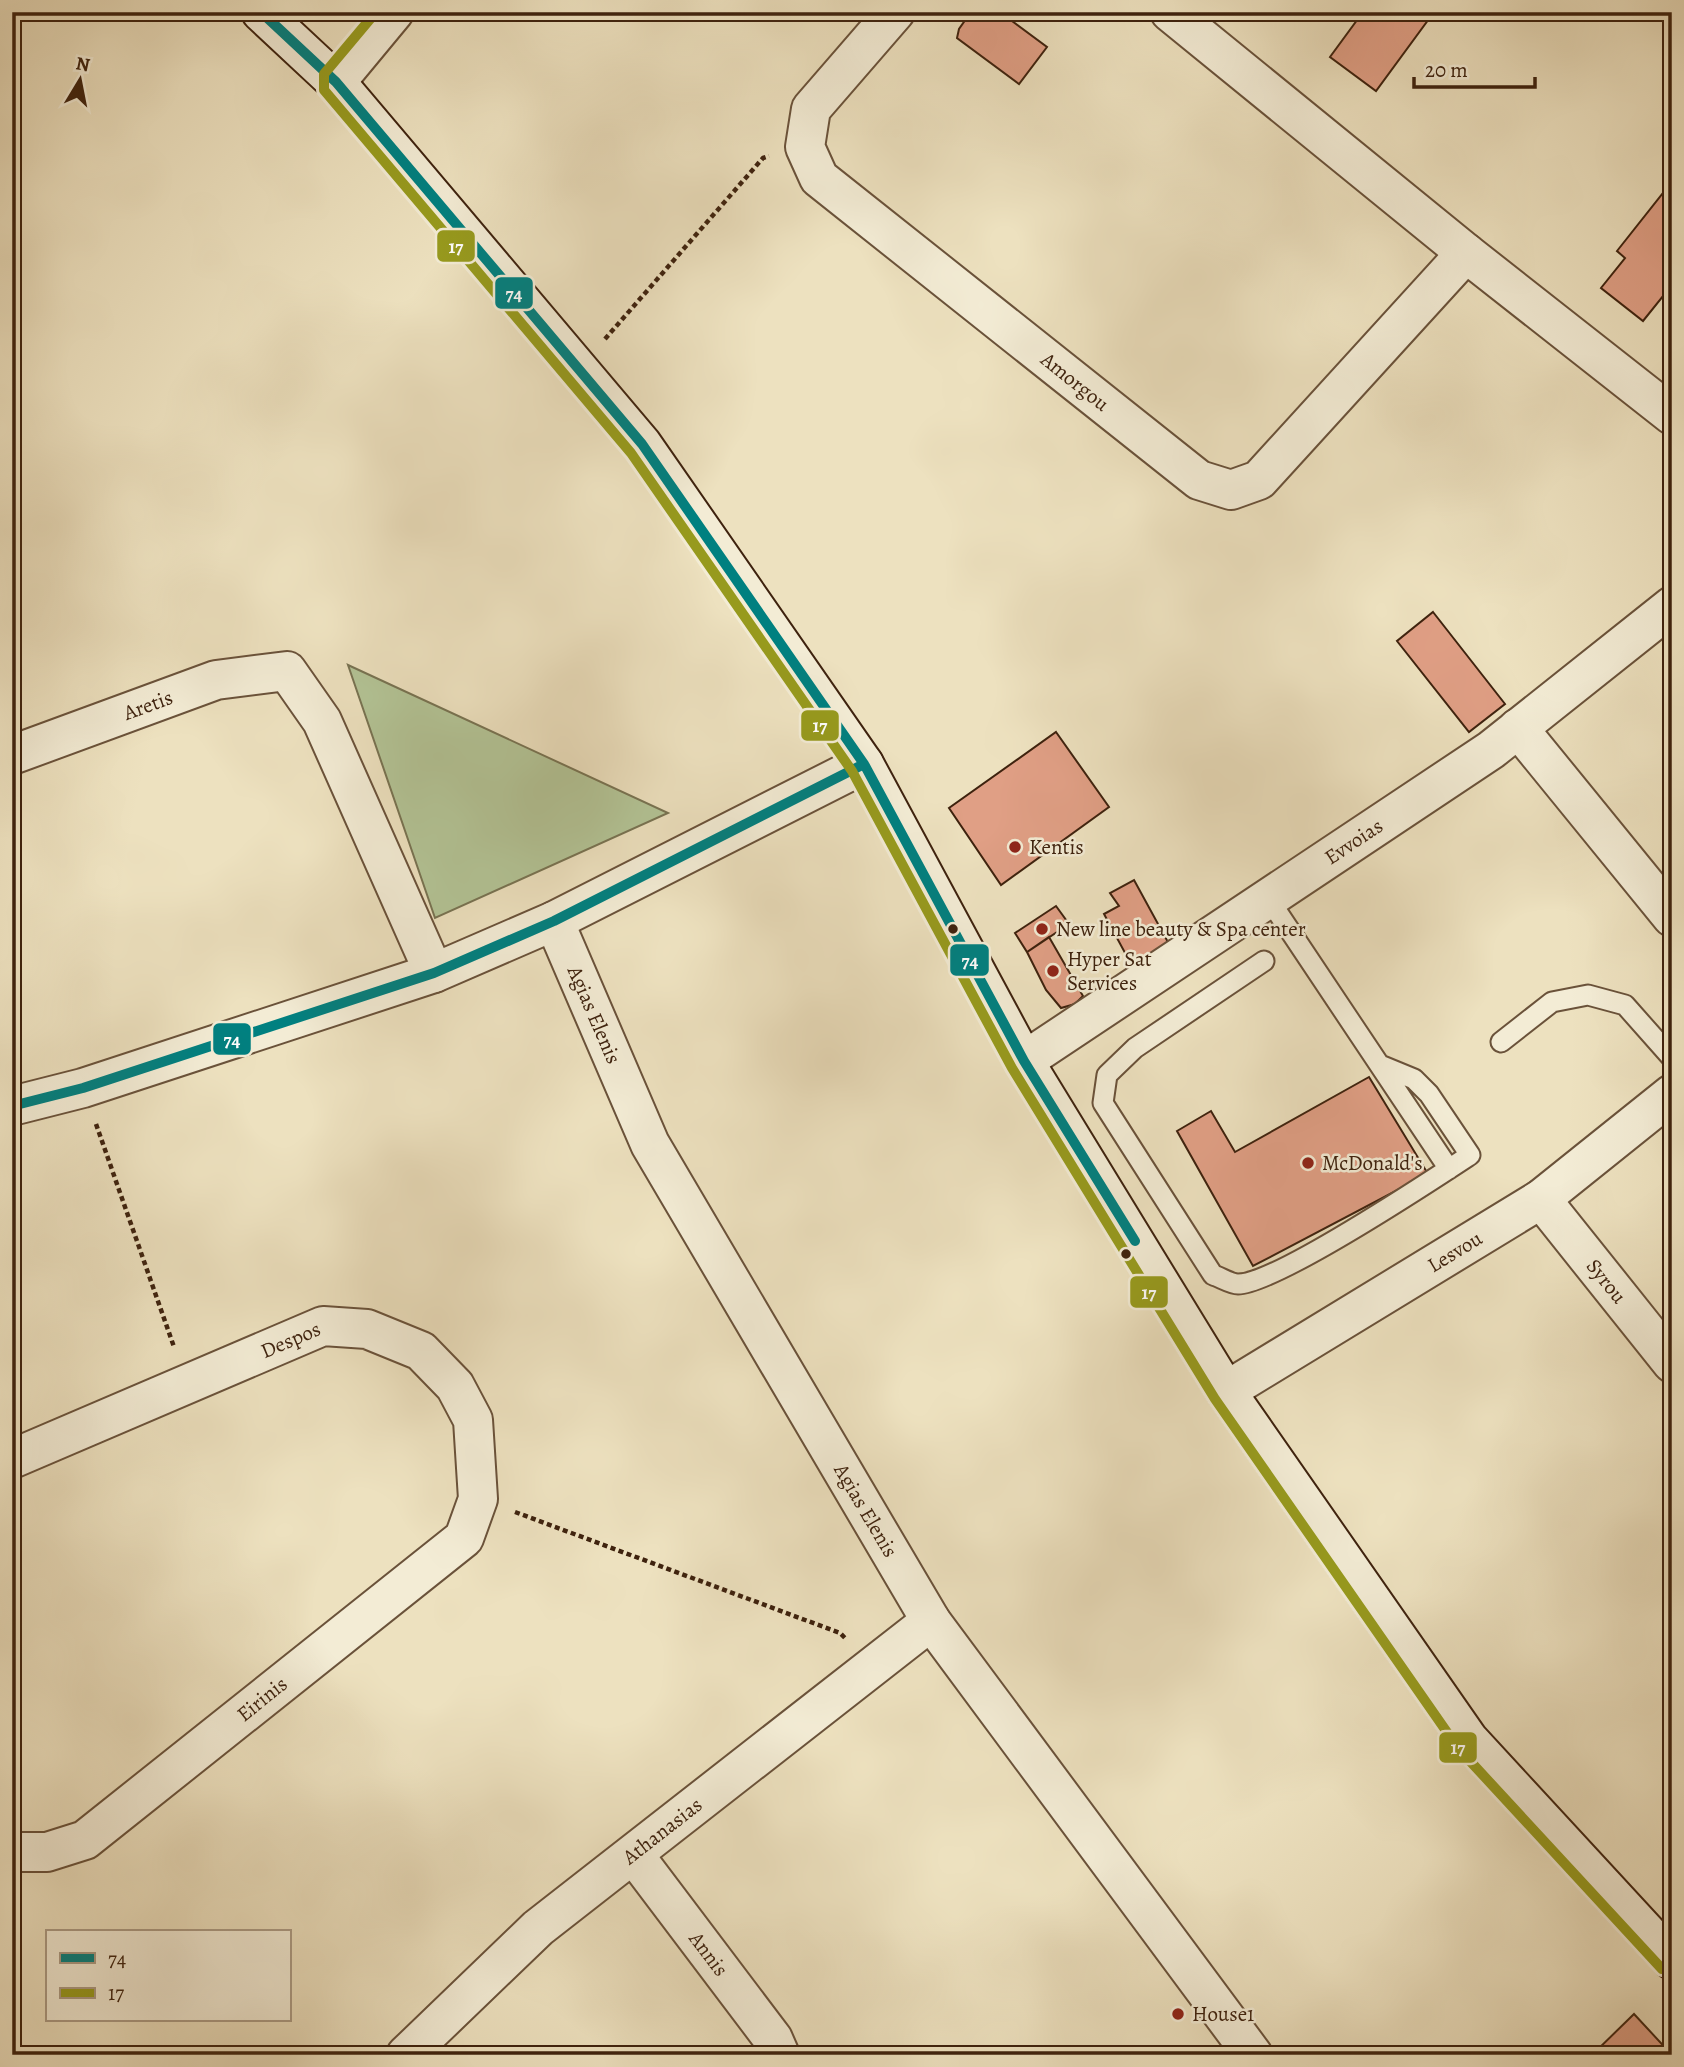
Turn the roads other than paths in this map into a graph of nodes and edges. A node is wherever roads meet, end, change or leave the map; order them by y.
1 (261, 12) edge
2 (394, 12) edge
3 (895, 12) edge
4 (1170, 12) edge
5 (336, 82) junction
6 (1466, 253) junction
7 (1672, 415) edge
8 (1672, 606) edge
9 (1518, 728) junction
10 (12, 755) edge
11 (864, 764) junction
12 (1268, 898) junction
13 (1672, 917) edge
14 (554, 921) junction
15 (1264, 961) dead end
16 (433, 973) junction
17 (1501, 1042) dead end
18 (1672, 1058) edge
19 (1024, 1061) junction
20 (1672, 1094) edge
21 (12, 1106) edge
22 (1541, 1199) junction
23 (1672, 1363) edge
24 (1226, 1391) junction
25 (12, 1459) edge
26 (478, 1499) joint
27 (931, 1621) junction
28 (12, 1852) edge
29 (634, 1855) junction
30 (1672, 1961) edge
31 (406, 2055) edge
32 (780, 2055) edge
33 (1253, 2055) edge

1 - 5 street
2 - 5 street
3 - 6 street, Amorgou
4 - 6 street
5 - 11 street
6 - 7 street
8 - 9 street, Evvoias
9 - 12 street, Evvoias
9 - 13 street
10 - 16 street, Aretis
11 - 14 street
11 - 19 street
12 - 15 lane
12 - 19 street, Evvoias
14 - 16 street
14 - 27 street, Agias Elenis
16 - 21 street
17 - 18 lane
19 - 24 street
20 - 22 street, Lesvou
22 - 23 street, Syrou
22 - 24 street, Lesvou
24 - 30 street
25 - 26 street, Despos
26 - 28 street, Eirinis
27 - 29 street, Athanasias
27 - 33 street, Agias Elenis
29 - 31 street, Athanasias
29 - 32 street, Annis

